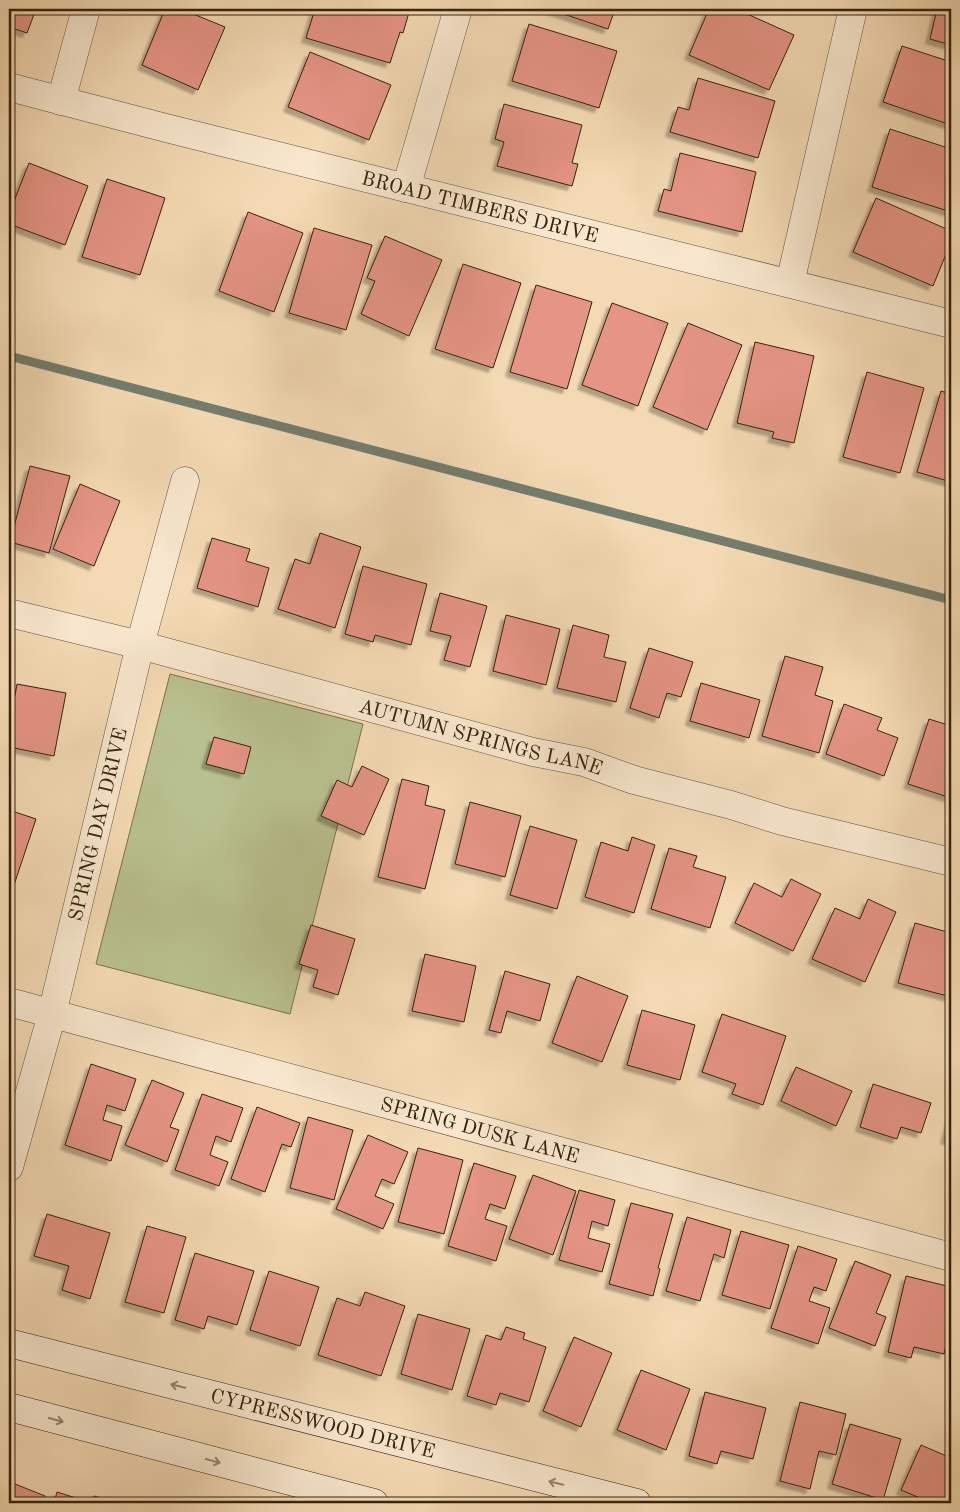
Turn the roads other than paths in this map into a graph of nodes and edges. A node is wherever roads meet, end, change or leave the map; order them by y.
1 (86, 9) edge
2 (458, 9) edge
3 (853, 9) edge
4 (9, 87) edge
5 (61, 101) junction
6 (406, 188) junction
7 (790, 283) junction
8 (951, 324) edge
9 (185, 481) dead end
10 (9, 613) edge
11 (140, 645) junction
12 (951, 862) edge
13 (9, 1002) edge
14 (52, 1014) junction
15 (9, 1167) edge
16 (951, 1257) edge
17 (9, 1343) edge
18 (9, 1407) edge
19 (374, 1503) edge
20 (637, 1503) edge

1 - 5 street
2 - 6 street
3 - 7 street
4 - 5 street, BROAD TIMBERS DRIVE
5 - 6 street, BROAD TIMBERS DRIVE
6 - 7 street, BROAD TIMBERS DRIVE
7 - 8 street, BROAD TIMBERS DRIVE
9 - 11 street, SPRING DAY DRIVE
10 - 11 street, AUTUMN SPRINGS LANE
11 - 12 street, AUTUMN SPRINGS LANE
11 - 14 street, SPRING DAY DRIVE
13 - 14 street, SPRING DUSK LANE
14 - 15 street, SPRING DAY DRIVE
14 - 16 street, SPRING DUSK LANE
20 -> 17 street, CYPRESSWOOD DRIVE
18 -> 19 street

